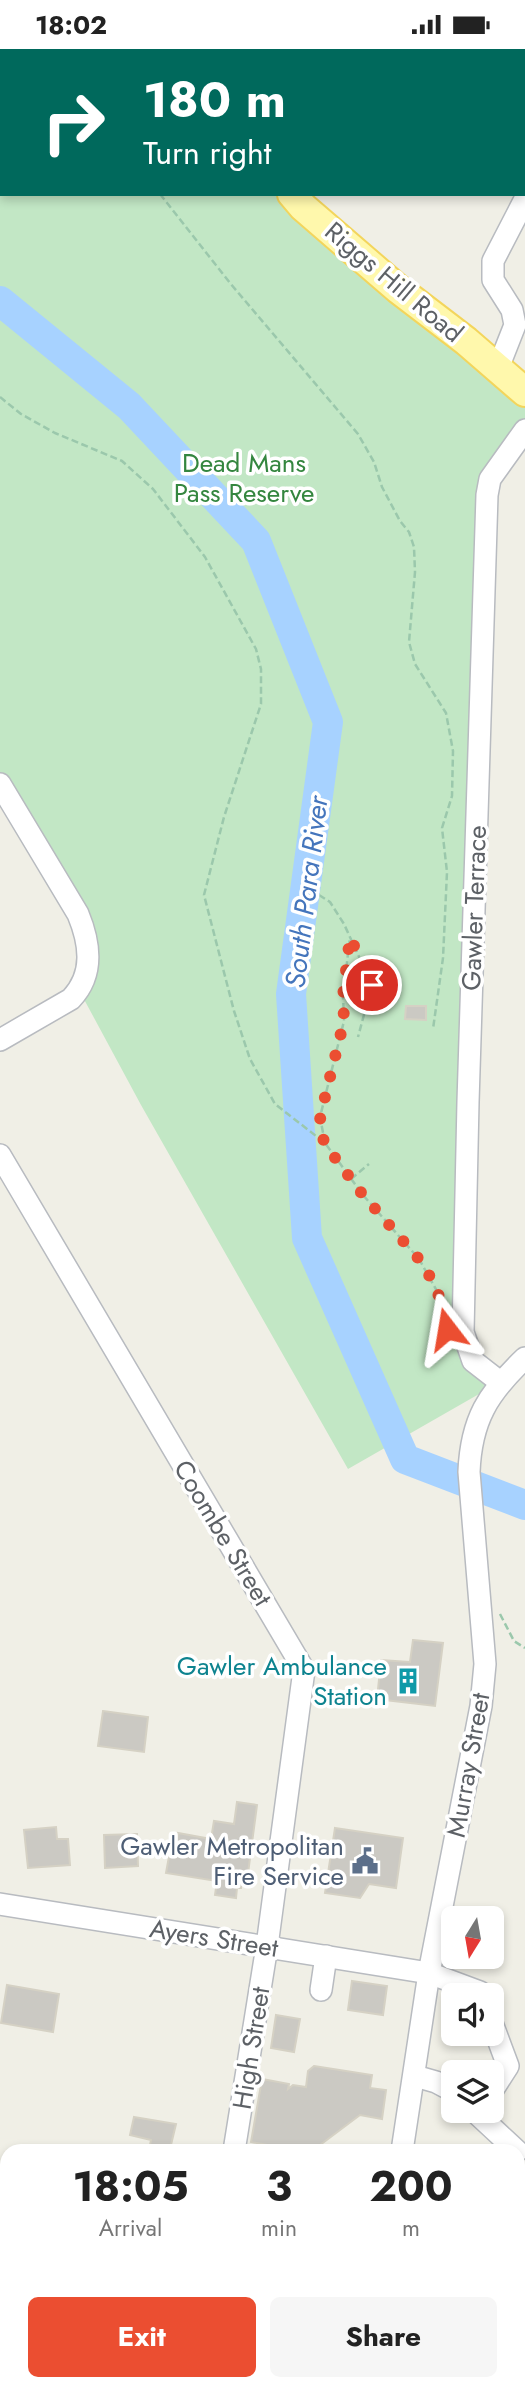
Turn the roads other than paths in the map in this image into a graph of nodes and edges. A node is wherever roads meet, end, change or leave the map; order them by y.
1 (294, 196) edge
2 (525, 199) edge
3 (498, 368) junction
4 (525, 392) edge
5 (525, 430) edge
6 (0, 784) edge
7 (0, 1040) edge
8 (0, 1155) edge
9 (525, 1358) edge
10 (500, 1382) junction
11 (0, 1905) edge
12 (267, 1946) junction
13 (326, 1956) junction
14 (429, 1973) junction
15 (456, 1983) edge
16 (321, 1990) dead end
17 (501, 2046) edge
18 (504, 2072) edge
19 (415, 2076) junction
20 (441, 2084) edge
21 (489, 2123) edge
22 (235, 2144) edge
23 (403, 2144) edge
24 (510, 2144) edge

1 - 3 main road, Riggs Hill Road
2 - 3 street
3 - 4 main road, Riggs Hill Road
5 - 10 street, Gawler Terrace
6 - 7 street
8 - 12 street, Coombe Street
9 - 10 street, Murray Street
10 - 14 street, Murray Street
11 - 12 street, Ayers Street
12 - 13 street, Ayers Street
12 - 22 street, High Street
13 - 14 street, Ayers Street
13 - 16 street
14 - 15 street, Ayers Street
14 - 19 street, Murray Street
17 - 18 street
19 - 20 street
19 - 23 street, Murray Street
21 - 24 street

